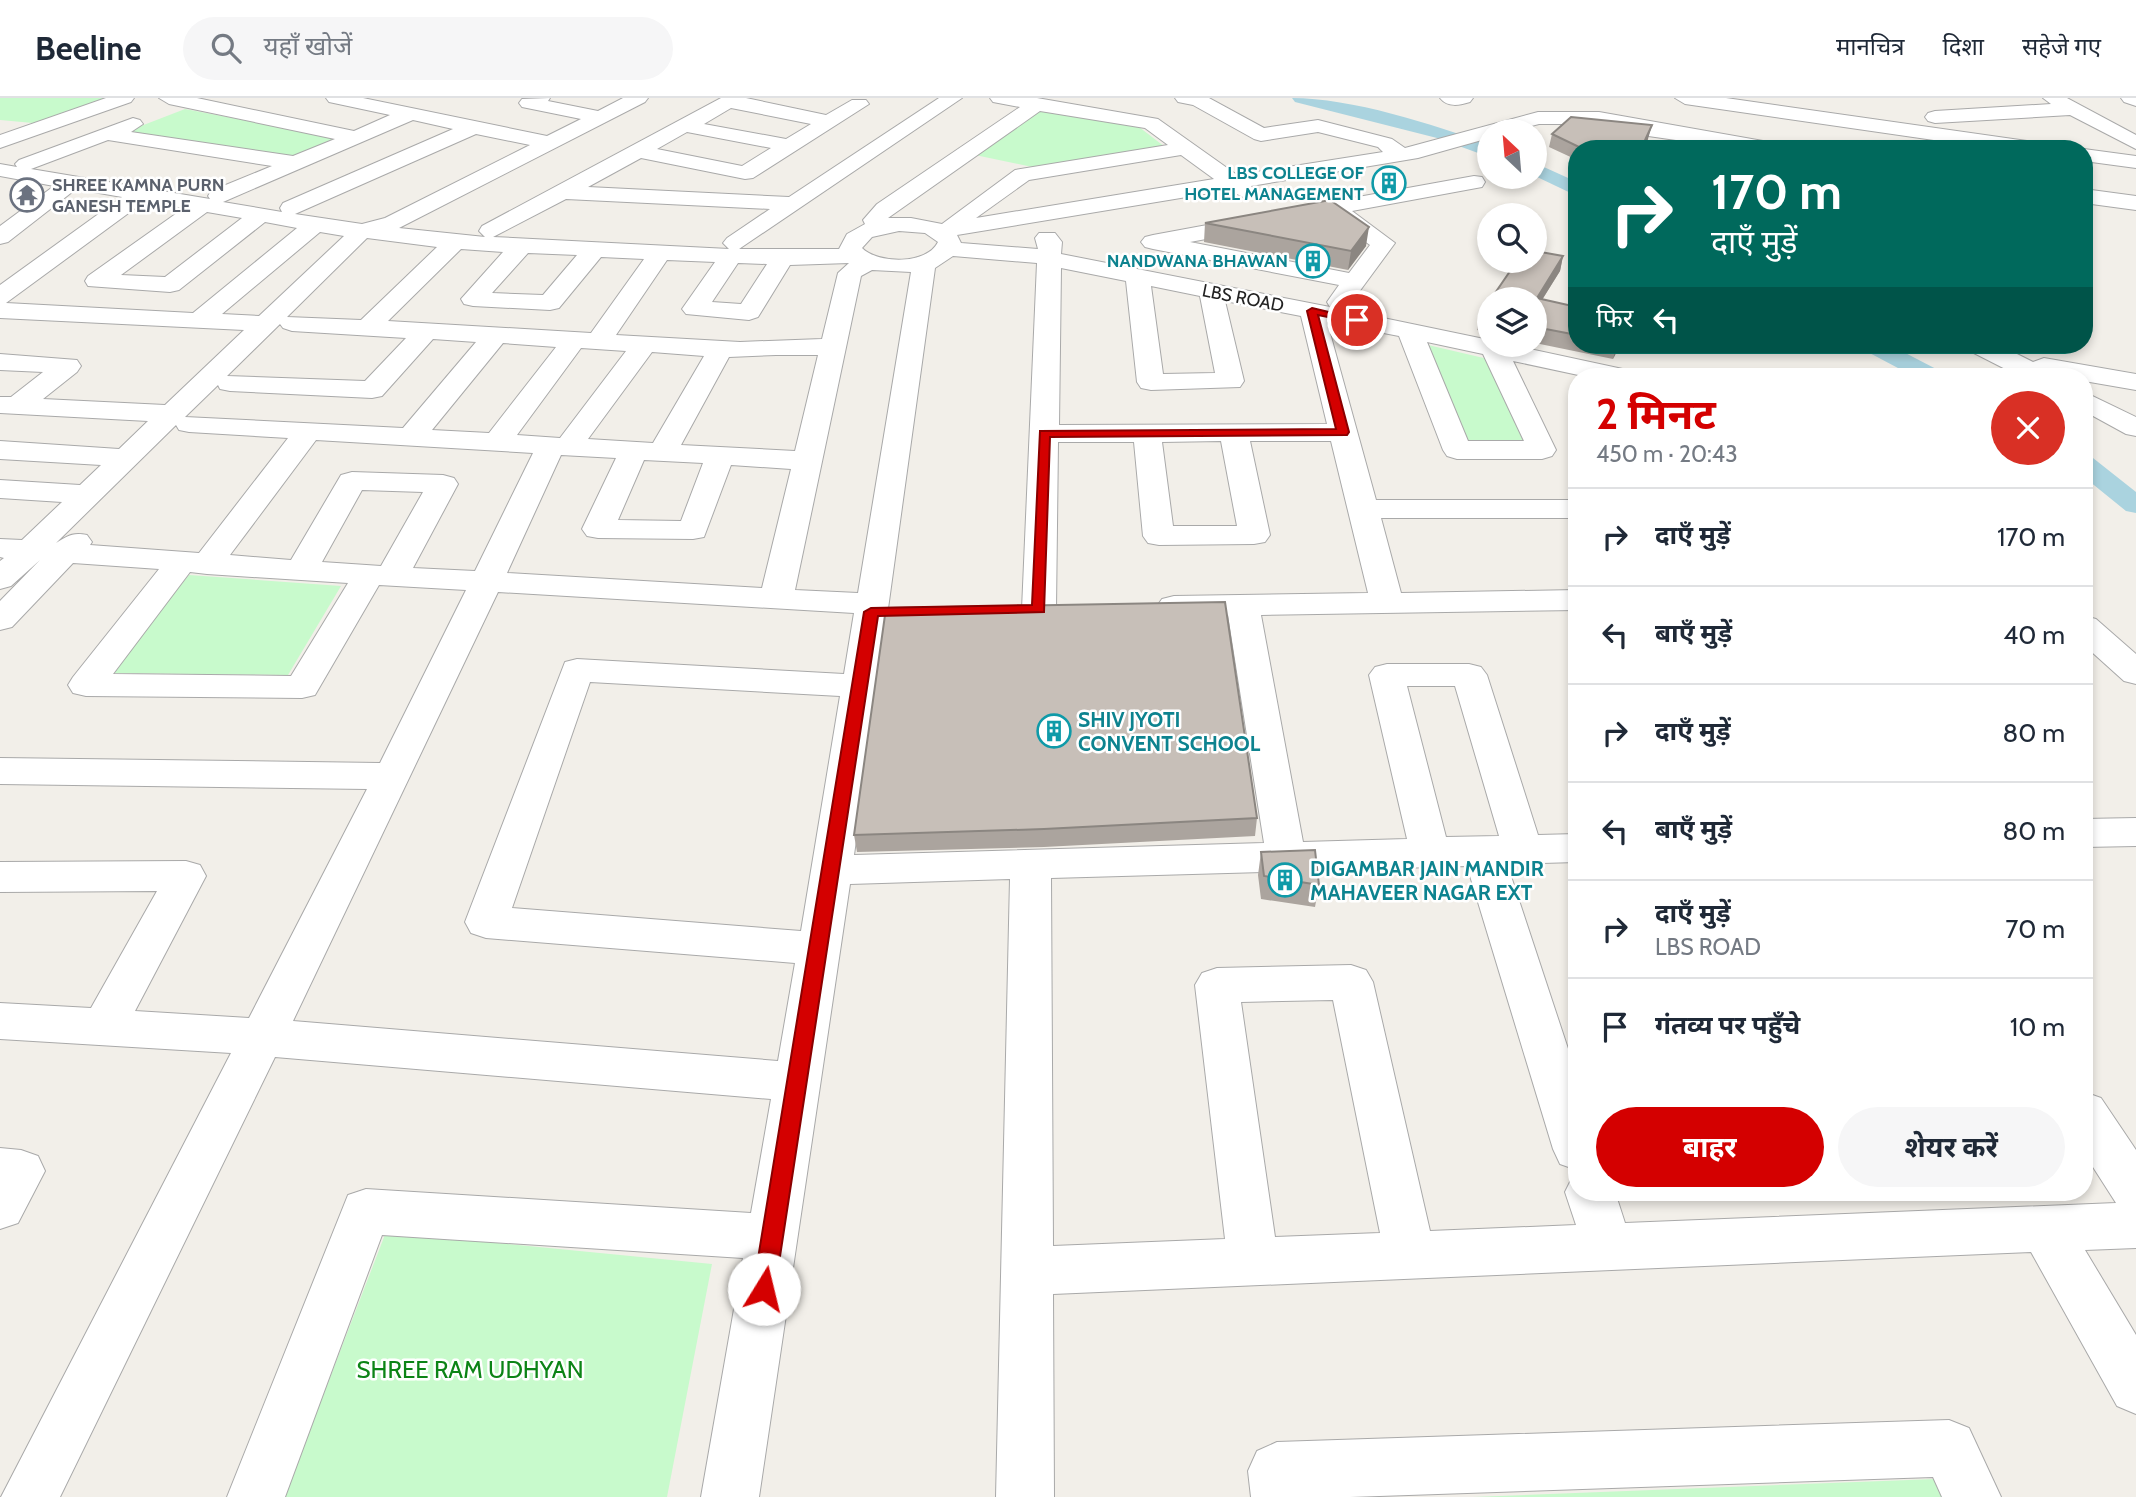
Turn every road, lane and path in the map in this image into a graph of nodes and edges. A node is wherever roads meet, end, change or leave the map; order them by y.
1 (124, 98) edge
2 (169, 98) edge
3 (336, 98) edge
4 (638, 98) edge
5 (824, 98) edge
6 (952, 98) edge
7 (1000, 98) edge
8 (1185, 98) edge
9 (1450, 98) edge
10 (1463, 98) edge
11 (1534, 98) edge
12 (1594, 98) edge
13 (1685, 98) edge
14 (1785, 98) edge
15 (2053, 98) edge
16 (2131, 98) edge
17 (528, 100) edge
18 (732, 100) edge
19 (2136, 100) edge
20 (1033, 102) edge
21 (191, 103) junction
22 (1213, 108) junction
23 (2073, 108) junction
24 (899, 111) dead end
25 (411, 114) junction
26 (925, 116) junction
27 (601, 117) junction
28 (1559, 117) junction
29 (1535, 119) edge
30 (1843, 120) junction
31 (829, 122) junction
32 (0, 123) edge
33 (1151, 123) junction
34 (1547, 124) edge
35 (685, 126) junction
36 (41, 127) junction
37 (474, 127) junction
38 (108, 134) junction
39 (356, 137) junction
40 (1477, 139) edge
41 (1674, 140) edge
42 (1924, 140) edge
43 (0, 142) edge
44 (1477, 143) edge
45 (2136, 143) edge
46 (548, 144) junction
47 (790, 146) junction
48 (1185, 148) junction
49 (637, 152) junction
50 (1409, 153) junction
51 (2093, 156) edge
52 (0, 162) edge
53 (2136, 162) edge
54 (295, 163) junction
55 (26, 164) junction
56 (0, 170) edge
57 (1294, 181) junction
58 (72, 182) junction
59 (1474, 182) dead end
60 (1237, 186) junction
61 (562, 192) junction
62 (142, 193) junction
63 (2093, 197) edge
64 (211, 200) junction
65 (794, 204) junction
66 (2136, 204) edge
67 (291, 208) junction
68 (1335, 210) junction
69 (0, 213) edge
70 (30, 214) junction
71 (262, 214) junction
72 (315, 224) junction
73 (1036, 226) junction
74 (878, 228) junction
75 (380, 229) junction
76 (490, 231) junction
77 (0, 237) edge
78 (456, 242) junction
79 (522, 245) junction
80 (940, 246) junction
81 (595, 249) junction
82 (733, 249) junction
83 (660, 253) junction
84 (859, 253) junction
85 (783, 257) junction
86 (1049, 260) junction
87 (1138, 277) junction
88 (1355, 281) junction
89 (1211, 292) junction
90 (0, 298) edge
91 (0, 310) edge
92 (1321, 313) junction
93 (113, 316) junction
94 (200, 320) junction
95 (279, 323) junction
96 (367, 328) junction
97 (426, 331) junction
98 (1410, 331) junction
99 (496, 335) junction
100 (586, 341) junction
101 (645, 344) junction
102 (1477, 345) edge
103 (834, 347) junction
104 (721, 349) junction
105 (2006, 354) edge
106 (1498, 357) edge
107 (1530, 357) edge
108 (0, 362) edge
109 (49, 365) junction
110 (2043, 366) edge
111 (1580, 368) edge
112 (2093, 375) edge
113 (2136, 382) edge
114 (230, 383) junction
115 (8, 405) edge
116 (2093, 405) edge
117 (180, 419) junction
118 (2136, 428) edge
119 (308, 431) junction
120 (1343, 432) junction
121 (1147, 433) junction
122 (1234, 433) junction
123 (1044, 434) junction
124 (411, 437) junction
125 (497, 442) junction
126 (559, 446) junction
127 (0, 450) edge
128 (648, 452) junction
129 (720, 456) junction
130 (125, 458) junction
131 (807, 461) junction
132 (0, 489) edge
133 (87, 495) junction
134 (1363, 509) junction
135 (1568, 509) edge
136 (14, 549) edge
137 (65, 554) junction
138 (194, 563) junction
139 (301, 570) junction
140 (381, 576) junction
141 (0, 579) edge
142 (487, 582) junction
143 (776, 598) junction
144 (1387, 602) junction
145 (1243, 605) junction
146 (1148, 607) edge
147 (1568, 608) edge
148 (880, 609) junction
149 (1040, 609) edge
150 (0, 620) edge
151 (2093, 634) edge
152 (2136, 674) edge
153 (860, 686) junction
154 (0, 771) edge
155 (391, 776) junction
156 (2136, 832) edge
157 (2093, 833) edge
158 (1568, 848) edge
159 (1503, 850) junction
160 (1430, 852) junction
161 (1286, 856) junction
162 (1031, 863) junction
163 (832, 870) junction
164 (0, 877) edge
165 (819, 949) junction
166 (0, 1021) edge
167 (104, 1027) junction
168 (262, 1037) junction
169 (797, 1082) junction
170 (1568, 1113) edge
171 (2093, 1126) edge
172 (0, 1170) edge
173 (2136, 1192) edge
174 (1593, 1201) edge
175 (0, 1207) edge
176 (2136, 1225) edge
177 (2045, 1229) junction
178 (773, 1237) junction
179 (1608, 1247) junction
180 (1410, 1255) junction
181 (1253, 1262) junction
182 (1027, 1272) junction
183 (2136, 1387) edge
184 (30, 1497) edge
185 (256, 1497) edge
186 (730, 1497) edge
187 (1025, 1497) edge
188 (1280, 1497) edge
189 (1972, 1497) edge

1 - 36 street
2 - 21 street
3 - 25 street
4 - 27 street
5 - 31 street
6 - 26 street
7 - 20 street
8 - 22 street
9 - 10 street
11 - 28 street
12 - 28 street
13 - 30 street
14 - 30 street
15 - 23 street
16 - 19 street
17 - 27 street
18 - 31 street
18 - 35 street
20 - 33 street
20 - 74 street
21 - 38 street
21 - 39 street
22 - 33 street
22 - 50 street
23 - 30 street
23 - 45 street
24 - 26 street
25 - 37 street
25 - 39 street
26 - 65 street
27 - 46 street
28 - 29 street
28 - 34 street
28 - 41 street
30 - 42 street
31 - 47 street
32 - 36 street
33 - 48 street
35 - 47 street
35 - 49 street
36 - 43 street
37 - 46 street
37 - 67 street
38 - 54 street
38 - 55 street
39 - 54 street
40 - 50 street
44 - 57 street
46 - 75 street
47 - 49 street
48 - 60 street
48 - 80 street
49 - 61 street
50 - 60 street
51 - 53 street
52 - 55 street
54 - 64 street
55 - 64 street
56 - 58 street
57 - 60 street
57 - 68 street
58 - 62 street
58 - 70 street
59 - 68 street
60 - 73 street
60 - 80 street
61 - 65 street
61 - 76 street
62 - 64 street
62 - 90 street
63 - 66 street
64 - 67 street
64 - 71 street
64 - 71 street
65 - 82 street
67 - 75 street
68 - 88 street
68 - 88 street
69 - 70 street
70 - 77 street
71 - 72 street
72 - 75 street
72 - 94 street
73 - 80 street
73 - 86 street
74 - 80 street
74 - 84 street
75 - 76 street
75 - 78 street
75 - 95 street
76 - 82 street
78 - 79 street
78 - 96 street
79 - 81 street
79 - 81 street
80 - 84 street
80 - 86 street, LBS ROAD
80 - 148 street
81 - 83 street
82 - 83 street
82 - 84 street
82 - 85 street
82 - 85 street
83 - 100 street
84 - 85 street
84 - 103 street
86 - 87 street, LBS ROAD
86 - 123 street
87 - 89 street, LBS ROAD
87 - 89 street
88 - 92 street
89 - 92 street, LBS ROAD
91 - 93 street
92 - 98 street, LBS ROAD
92 - 120 street
93 - 94 street
93 - 109 street
94 - 95 street
95 - 96 street
95 - 114 street
95 - 117 street
96 - 97 street
97 - 99 street
97 - 114 street
98 - 102 street, LBS ROAD
98 - 106 street
99 - 100 street
99 - 124 street
100 - 101 street
100 - 125 street
101 - 104 street
101 - 126 street
103 - 104 street
103 - 131 street
104 - 128 street
105 - 110 street
107 - 111 street, LBS ROAD
108 - 109 street
109 - 115 street
112 - 113 street
114 - 117 street
115 - 117 street
116 - 118 street
117 - 119 street
117 - 130 street
117 - 137 street
119 - 124 street
119 - 138 street
120 - 122 street
120 - 134 street
121 - 122 street
121 - 122 street
121 - 123 street
123 - 149 street
124 - 125 street
125 - 126 street
126 - 128 street
126 - 142 street
127 - 130 street
128 - 129 street
128 - 129 street
129 - 131 street
130 - 133 street
131 - 143 street
132 - 133 street
133 - 136 street
134 - 135 street
134 - 144 street
136 - 137 street
136 - 141 street
137 - 138 street
137 - 150 street
138 - 139 street
138 - 140 street
139 - 140 street
139 - 140 street
140 - 142 street
142 - 143 street
142 - 155 street
143 - 148 street
144 - 145 street
144 - 147 street
145 - 146 street
145 - 161 street
148 - 153 street
151 - 152 street
153 - 163 street
153 - 165 street
154 - 155 street
155 - 168 street
156 - 157 street
158 - 159 street
159 - 160 street
159 - 160 street
159 - 170 street
160 - 161 street
161 - 162 street
162 - 163 street
162 - 182 street
163 - 165 street
164 - 167 street
165 - 169 street
166 - 167 street
167 - 168 street
168 - 169 street
168 - 184 street
169 - 178 street
171 - 173 street
172 - 175 street
174 - 179 street
176 - 177 street
177 - 179 street
177 - 183 street
178 - 185 street
178 - 186 street
179 - 180 street
180 - 181 street
180 - 181 street
181 - 182 street
182 - 187 street
188 - 189 street

